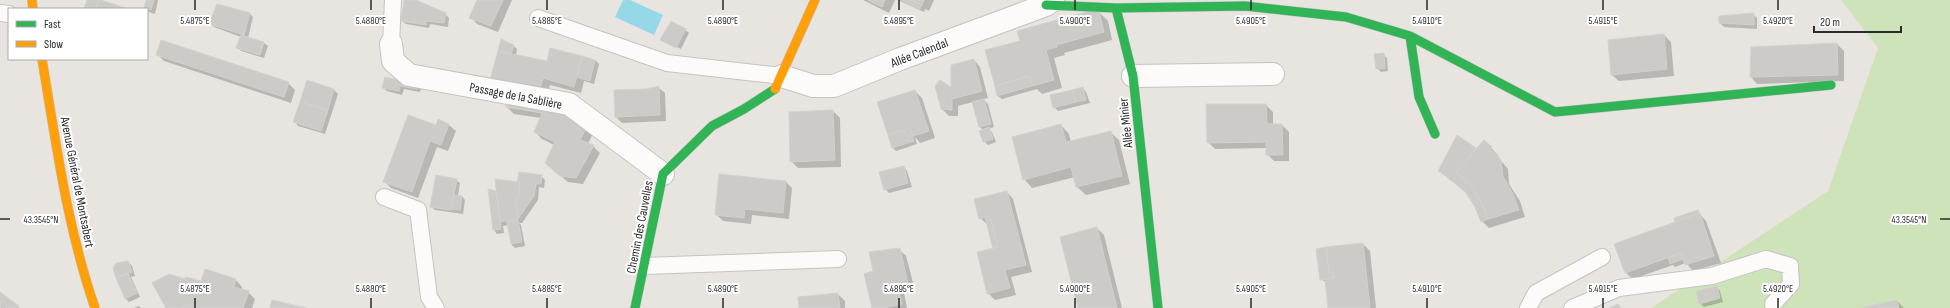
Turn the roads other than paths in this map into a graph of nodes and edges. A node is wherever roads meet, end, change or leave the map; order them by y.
1 (392, 0) edge
2 (815, 0) edge
3 (1050, 2) edge
4 (1116, 8) junction
5 (538, 18) dead end
6 (1410, 36) junction
7 (391, 44) joint
8 (42, 60) edge
9 (1272, 74) dead end
10 (782, 76) junction
11 (1133, 76) junction
12 (1831, 85) dead end
13 (1435, 134) dead end
14 (662, 174) junction
15 (384, 198) dead end
16 (1602, 257) dead end
17 (838, 259) dead end
18 (645, 266) junction
19 (1773, 304) dead end
20 (95, 308) edge
21 (436, 308) edge
22 (635, 308) edge
23 (1158, 308) edge
24 (1528, 308) edge
25 (1572, 308) edge

1 - 7 lane
2 - 10 street, Chemin des Cauvelles
3 - 4 street
3 - 10 street, Allée Calendal
4 - 6 street
4 - 11 street, Allée Minier
5 - 10 lane
6 - 12 street
6 - 13 street
7 - 14 street, Passage de la Sablière
8 - 20 street, Avenue Général de Montsabert
9 - 11 street
10 - 14 street, Chemin des Cauvelles
11 - 23 street, Allée Minier
14 - 18 street, Chemin des Cauvelles
15 - 21 lane
16 - 24 lane
17 - 18 lane
18 - 22 street, Chemin des Cauvelles
19 - 25 lane

